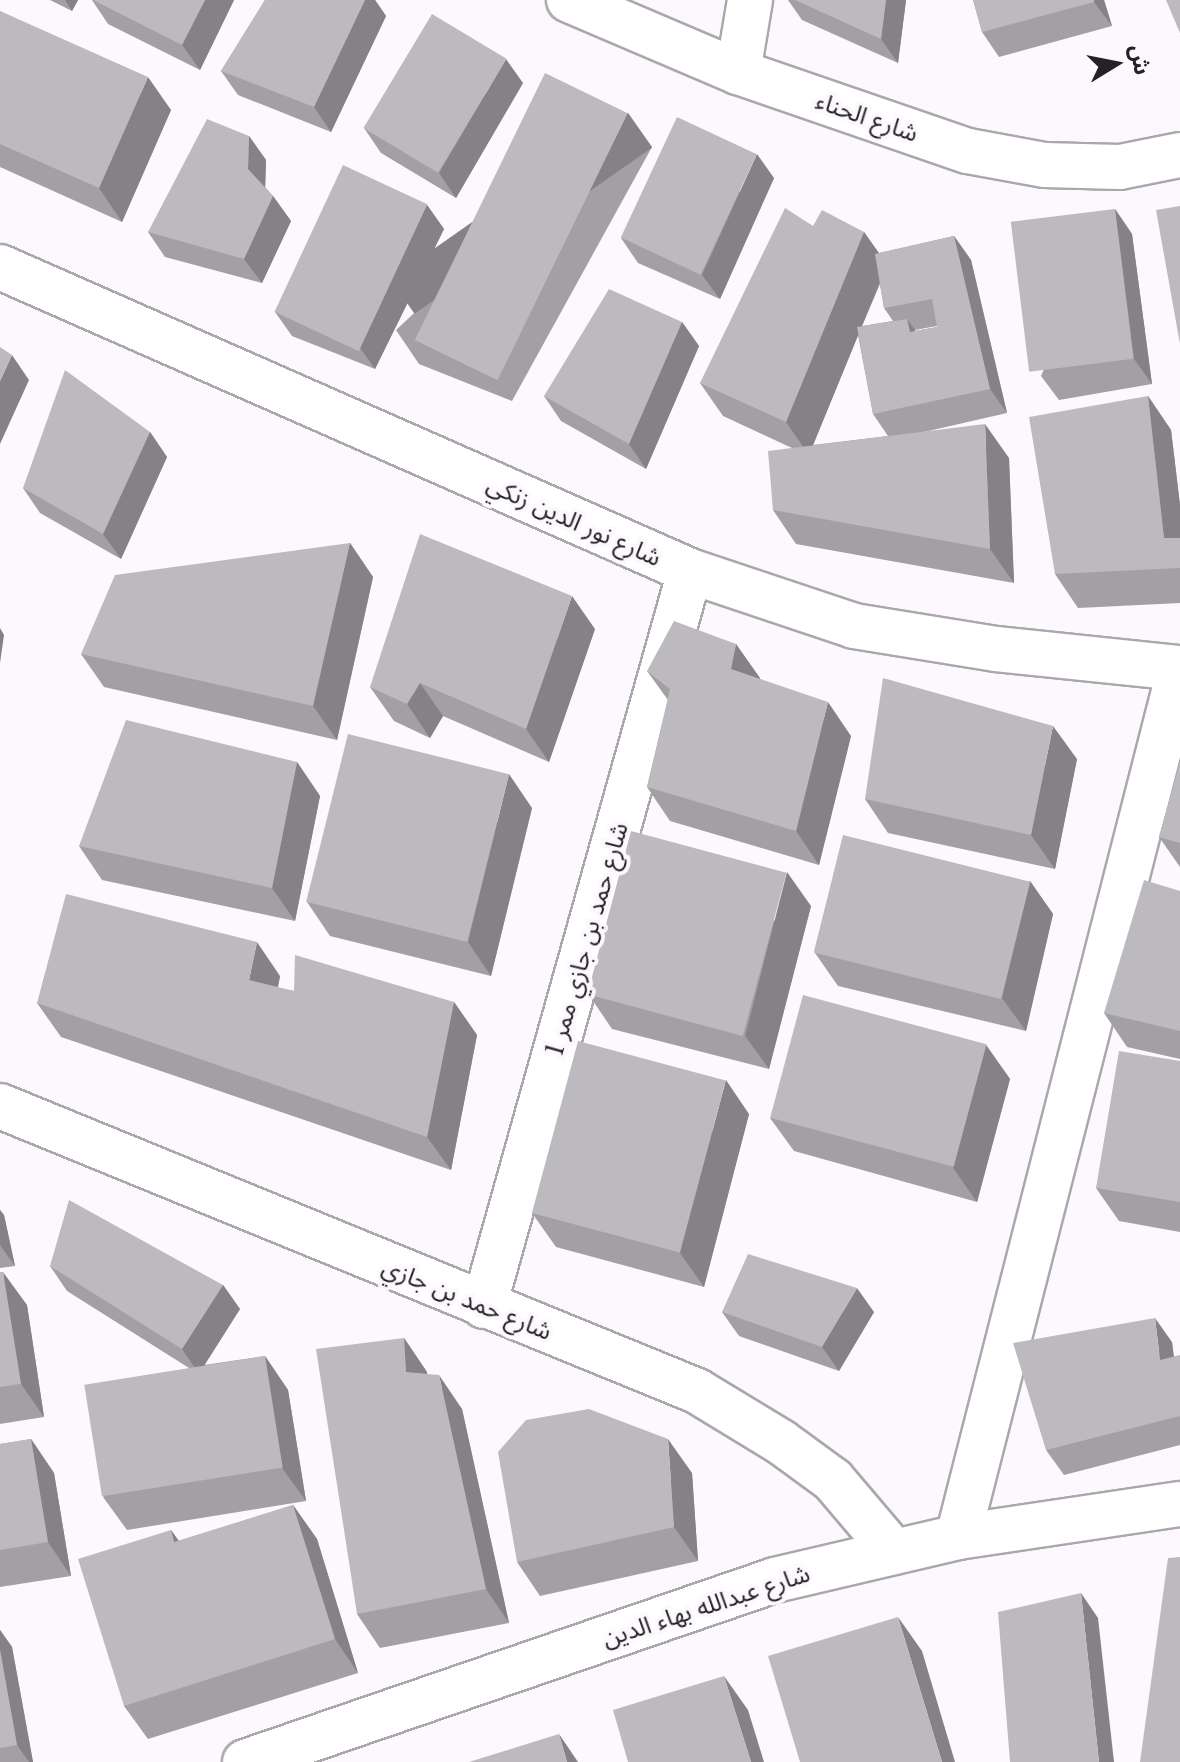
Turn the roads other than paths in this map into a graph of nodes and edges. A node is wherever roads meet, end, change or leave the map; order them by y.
1 (569, 0) edge
2 (750, 0) edge
3 (738, 72) junction
4 (1180, 155) edge
5 (0, 267) edge
6 (690, 571) junction
7 (1180, 668) edge
8 (0, 1106) edge
9 (484, 1306) junction
10 (1180, 1504) edge
11 (958, 1537) junction
12 (894, 1552) junction
13 (245, 1762) edge

1 - 3 street, شارع الحناء
2 - 3 street
3 - 4 street, شارع الحناء
5 - 6 street, شارع نور الدين زنكي
6 - 7 street, شارع نور الدين زنكي
6 - 9 street, شارع حمد بن جازي ممر 1
7 - 11 street
8 - 9 street, شارع حمد بن جازي
9 - 12 street, شارع حمد بن جازي
10 - 11 street, شارع عبدالله بهاء الدين
11 - 12 street, شارع عبدالله بهاء الدين
12 - 13 street, شارع عبدالله بهاء الدين

